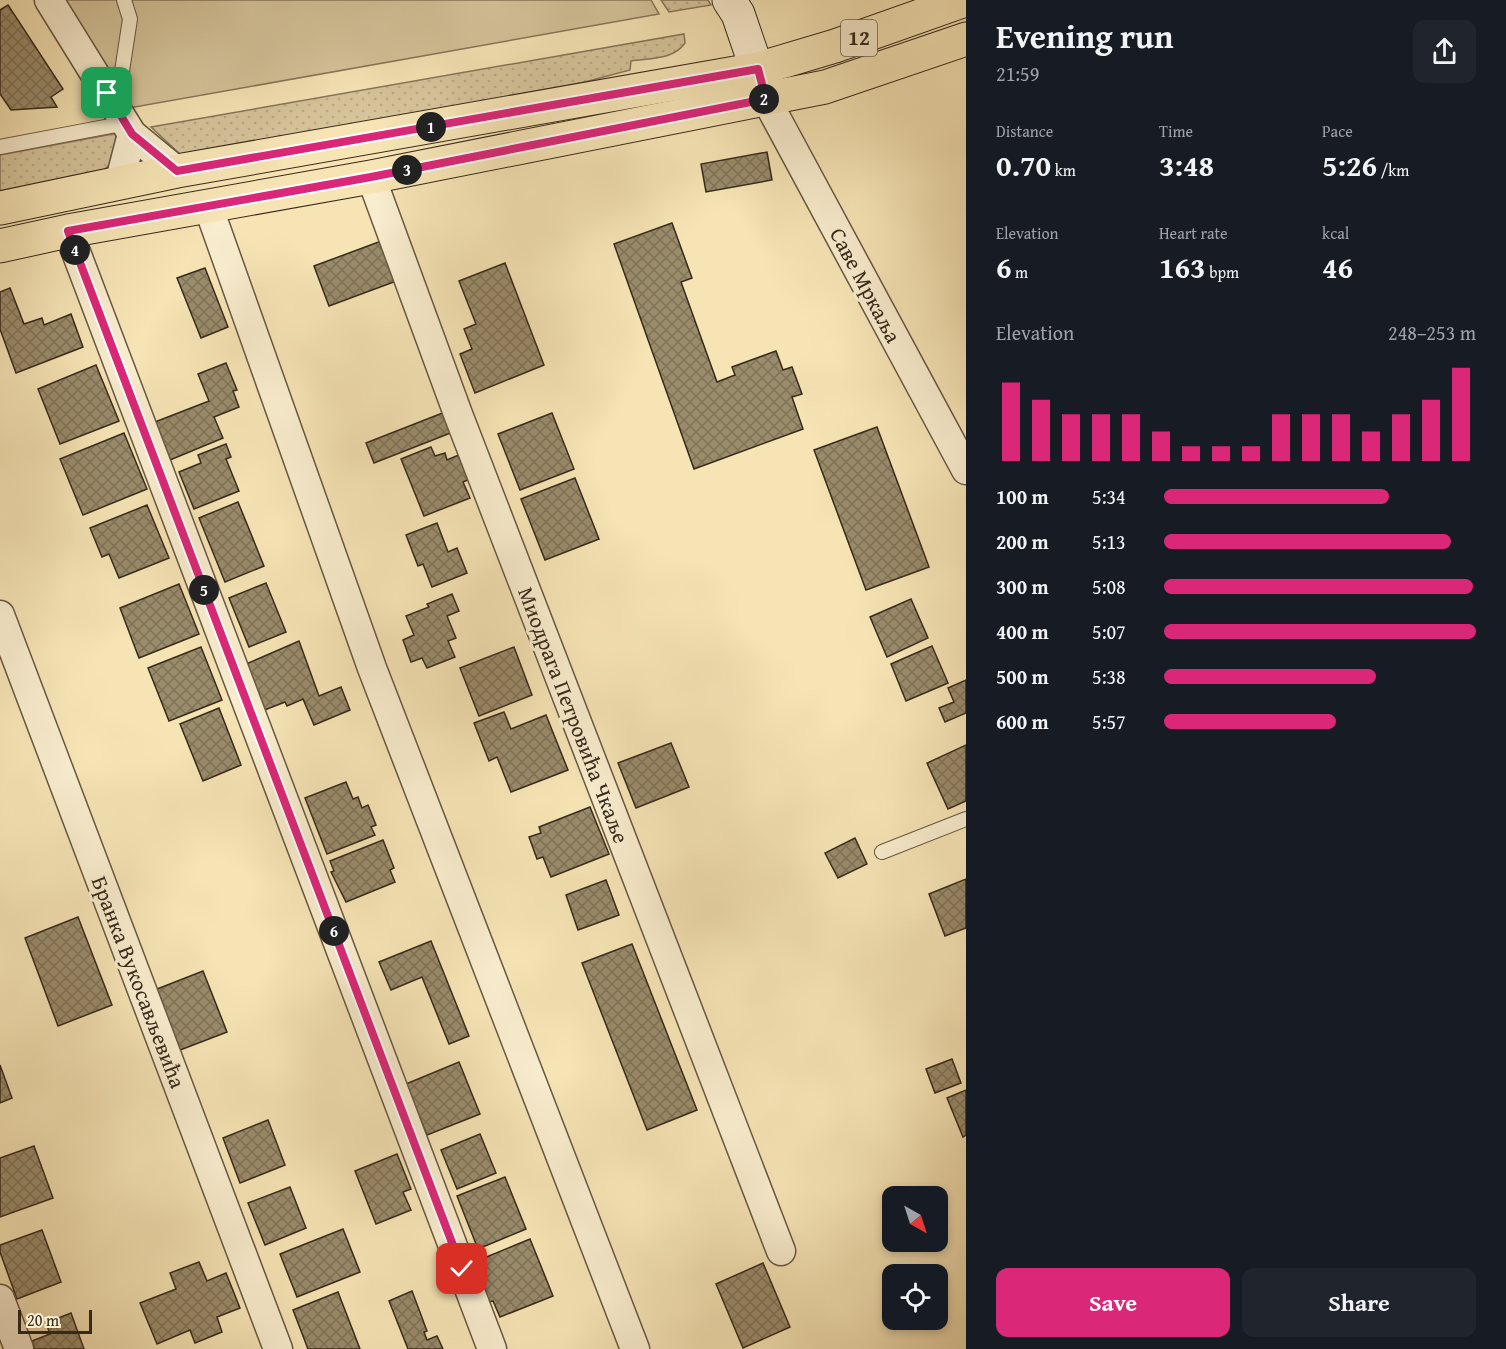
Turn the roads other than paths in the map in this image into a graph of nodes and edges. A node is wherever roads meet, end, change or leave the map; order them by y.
1 (49, 0) edge
2 (124, 0) edge
3 (729, 0) edge
4 (964, 0) edge
5 (966, 39) edge
6 (762, 84) junction
7 (107, 93) junction
8 (129, 128) junction
9 (0, 147) edge
10 (177, 171) junction
11 (371, 177) junction
12 (119, 184) junction
13 (208, 206) junction
14 (0, 208) edge
15 (68, 231) junction
16 (0, 246) edge
17 (966, 470) edge
18 (0, 615) edge
19 (966, 819) edge
20 (882, 852) dead end
21 (781, 1251) dead end
22 (0, 1299) edge
23 (19, 1349) edge
24 (278, 1349) edge
25 (492, 1349) edge
26 (635, 1349) edge

1 - 7 street
2 - 7 lane
3 - 6 street
4 - 6 main road, 12
5 - 6 main road, 12
6 - 10 main road, 12
6 - 11 main road, 12
6 - 17 street, Саве Мркаља
7 - 8 street
8 - 9 lane
8 - 10 street
8 - 12 street
10 - 12 main road, 12
11 - 13 main road, 12
11 - 21 street, Миодрага Петровића Чкаље
12 - 14 main road, 12
13 - 15 main road, 12
13 - 26 street
15 - 16 main road, 12
15 - 25 street
18 - 24 street, Бранка Вукосављевића
19 - 20 lane
22 - 23 street

